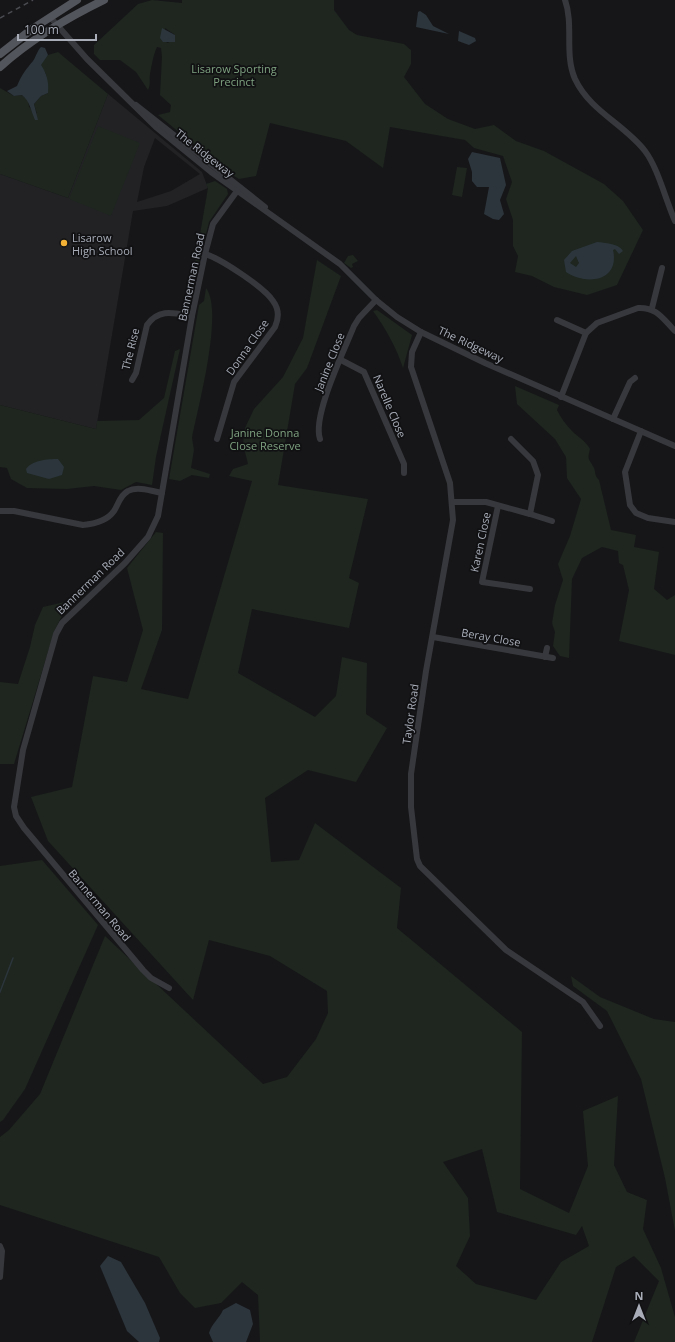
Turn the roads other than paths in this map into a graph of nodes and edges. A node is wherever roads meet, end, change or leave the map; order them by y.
1 (77, 0) edge
2 (104, 0) edge
3 (565, 0) edge
4 (50, 17) junction
5 (58, 26) junction
6 (0, 54) edge
7 (0, 67) edge
8 (120, 94) junction
9 (165, 127) junction
10 (157, 128) junction
11 (206, 161) junction
12 (211, 172) junction
13 (235, 182) junction
14 (237, 191) junction
15 (675, 221) edge
16 (282, 222) junction
17 (205, 254) junction
18 (662, 268) dead end
19 (376, 300) junction
20 (652, 308) junction
21 (192, 316) junction
22 (557, 320) dead end
23 (675, 331) edge
24 (421, 332) junction
25 (586, 333) junction
26 (341, 360) junction
27 (635, 378) dead end
28 (132, 380) dead end
29 (561, 397) junction
30 (613, 419) junction
31 (641, 431) junction
32 (217, 439) dead end
33 (320, 439) dead end
34 (511, 439) dead end
35 (675, 446) edge
36 (404, 473) dead end
37 (162, 493) junction
38 (453, 502) junction
39 (498, 506) junction
40 (0, 511) edge
41 (530, 514) junction
42 (552, 521) dead end
43 (675, 522) edge
44 (530, 589) dead end
45 (433, 637) junction
46 (547, 648) dead end
47 (545, 657) junction
48 (553, 658) dead end
49 (169, 988) dead end
50 (600, 1026) dead end
51 (0, 1246) edge
52 (0, 1277) edge

1 - 4 main road
2 - 5 main road
3 - 15 street
4 - 5 street, The Ridgeway
4 - 6 main road
5 - 7 main road
5 - 8 street, The Ridgeway
8 - 9 street, The Ridgeway
8 - 10 street, The Ridgeway
9 - 10 street
9 - 11 street, The Ridgeway
10 - 12 street, The Ridgeway
11 - 12 street
11 - 13 street, The Ridgeway
12 - 14 street, The Ridgeway
13 - 14 street
13 - 16 street, The Ridgeway
14 - 16 street, The Ridgeway
14 - 17 street, Bannerman Road
16 - 19 street, The Ridgeway
17 - 21 street, Bannerman Road
17 - 32 street, Donna Close
18 - 20 street
19 - 24 street, The Ridgeway
19 - 26 street, Janine Close
20 - 23 street
20 - 25 street
21 - 28 street, The Rise
21 - 37 street, Bannerman Road
22 - 25 street
24 - 29 street, The Ridgeway
24 - 38 street, Taylor Road
25 - 29 street
26 - 33 street, Janine Close
26 - 36 street, Narelle Close
27 - 30 street
29 - 30 street, The Ridgeway
30 - 31 street, The Ridgeway
31 - 35 street, The Ridgeway
31 - 43 street
34 - 41 street
37 - 40 street
37 - 49 street, Bannerman Road
38 - 39 street
38 - 45 street, Taylor Road
39 - 41 street
39 - 44 street, Karen Close
41 - 42 street
45 - 47 street, Beray Close
45 - 50 street, Taylor Road
46 - 47 street
47 - 48 street, Beray Close
51 - 52 street

